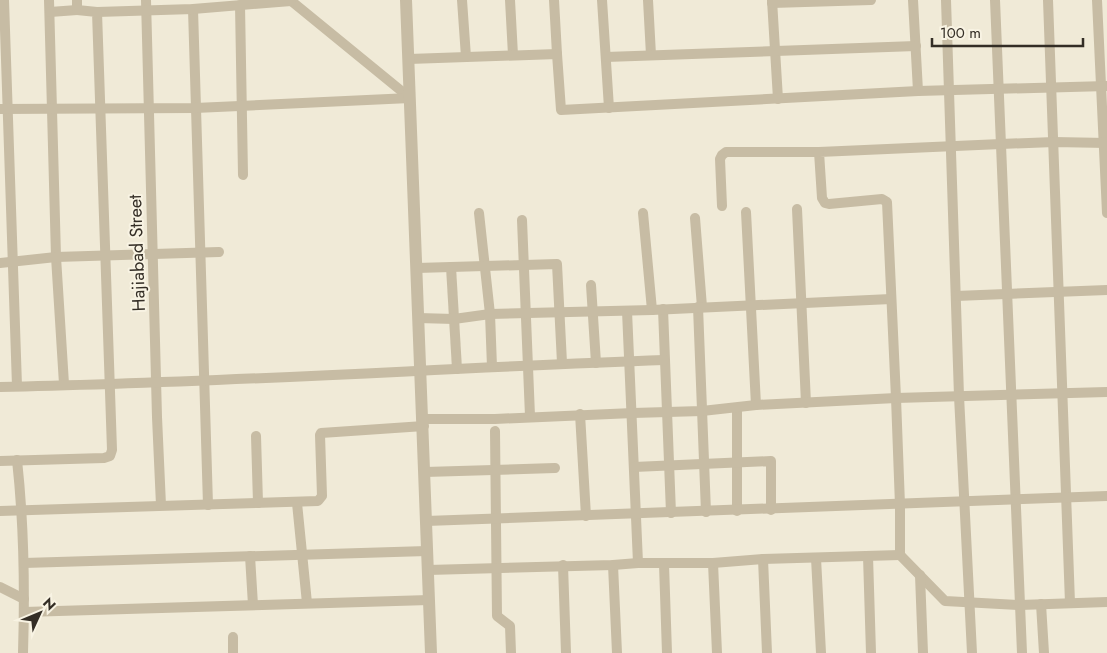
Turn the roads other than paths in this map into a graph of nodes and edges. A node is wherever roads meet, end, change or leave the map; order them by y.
1 (4, 0) edge
2 (49, 0) edge
3 (406, 0) edge
4 (462, 0) edge
5 (510, 0) edge
6 (554, 0) edge
7 (602, 0) edge
8 (648, 0) edge
9 (868, 0) edge
10 (872, 0) edge
11 (913, 0) edge
12 (946, 0) edge
13 (995, 0) edge
14 (1048, 0) edge
15 (1097, 0) edge
16 (291, 1) edge
17 (772, 1) edge
18 (821, 1) edge
19 (77, 5) edge
20 (146, 5) edge
21 (240, 5) junction
22 (193, 9) junction
23 (50, 12) junction
24 (97, 12) junction
25 (3, 14) edge
26 (916, 46) junction
27 (775, 51) junction
28 (557, 54) junction
29 (651, 55) junction
30 (513, 56) junction
31 (466, 57) junction
32 (606, 57) junction
33 (409, 59) junction
34 (1104, 86) edge
35 (1052, 87) junction
36 (998, 89) junction
37 (949, 90) junction
38 (918, 91) junction
39 (410, 98) junction
40 (778, 99) junction
41 (242, 106) junction
42 (4, 108) edge
43 (100, 108) junction
44 (148, 108) junction
45 (195, 108) junction
46 (609, 108) junction
47 (52, 109) junction
48 (1054, 142) junction
49 (1106, 143) edge
50 (1001, 144) junction
51 (951, 145) junction
52 (819, 152) junction
53 (243, 175) dead end
54 (722, 206) dead end
55 (797, 209) dead end
56 (643, 212) dead end
57 (746, 212) dead end
58 (479, 213) dead end
59 (1107, 213) edge
60 (695, 218) dead end
61 (522, 220) dead end
62 (219, 252) dead end
63 (201, 253) junction
64 (153, 254) junction
65 (104, 256) junction
66 (56, 257) junction
67 (12, 262) junction
68 (0, 263) edge
69 (523, 266) junction
70 (485, 267) junction
71 (417, 268) junction
72 (451, 268) junction
73 (591, 285) dead end
74 (1107, 290) edge
75 (1059, 292) junction
76 (1007, 294) junction
77 (956, 296) junction
78 (891, 299) junction
79 (801, 303) junction
80 (751, 305) junction
81 (700, 307) junction
82 (663, 309) junction
83 (628, 310) junction
84 (652, 310) junction
85 (593, 312) junction
86 (558, 313) junction
87 (490, 314) junction
88 (525, 314) junction
89 (418, 318) junction
90 (454, 319) junction
91 (664, 360) junction
92 (631, 361) junction
93 (562, 363) junction
94 (596, 363) junction
95 (527, 365) junction
96 (492, 367) junction
97 (457, 369) junction
98 (420, 372) junction
99 (204, 381) junction
100 (157, 382) junction
101 (108, 383) junction
102 (64, 384) junction
103 (17, 386) junction
104 (0, 387) edge
105 (1107, 392) edge
106 (1063, 393) junction
107 (1012, 394) junction
108 (959, 396) junction
109 (896, 398) junction
110 (806, 403) junction
111 (756, 405) junction
112 (737, 408) junction
113 (633, 412) junction
114 (668, 412) junction
115 (702, 412) junction
116 (580, 414) junction
117 (530, 416) junction
118 (423, 422) junction
119 (495, 431) dead end
120 (256, 436) dead end
121 (17, 460) junction
122 (0, 461) edge
123 (737, 462) junction
124 (703, 463) junction
125 (669, 464) junction
126 (634, 467) junction
127 (556, 468) dead end
128 (496, 470) junction
129 (425, 472) junction
130 (1107, 496) edge
131 (1068, 498) junction
132 (1016, 500) junction
133 (965, 502) junction
134 (297, 503) junction
135 (258, 504) junction
136 (208, 505) junction
137 (900, 505) junction
138 (161, 506) junction
139 (23, 509) junction
140 (771, 510) junction
141 (0, 511) edge
142 (737, 511) junction
143 (706, 512) junction
144 (671, 513) junction
145 (636, 514) junction
146 (586, 516) junction
147 (495, 519) junction
148 (426, 522) junction
149 (427, 551) junction
150 (301, 555) junction
151 (900, 555) junction
152 (250, 556) junction
153 (868, 556) junction
154 (816, 558) junction
155 (763, 559) junction
156 (24, 563) junction
157 (638, 563) junction
158 (714, 563) junction
159 (664, 564) junction
160 (563, 565) junction
161 (613, 565) junction
162 (496, 568) junction
163 (428, 570) junction
164 (920, 576) junction
165 (0, 587) edge
166 (24, 599) junction
167 (429, 600) junction
168 (1107, 602) edge
169 (307, 603) junction
170 (970, 603) junction
171 (1070, 603) junction
172 (1041, 604) junction
173 (253, 605) junction
174 (1020, 605) junction
175 (24, 612) junction
176 (233, 637) dead end
177 (23, 653) edge
178 (233, 653) edge
179 (431, 653) edge
180 (511, 653) edge
181 (566, 653) edge
182 (617, 653) edge
183 (666, 653) edge
184 (718, 653) edge
185 (767, 653) edge
186 (821, 653) edge
187 (871, 653) edge
188 (923, 653) edge
189 (972, 653) edge
190 (1022, 653) edge
191 (1044, 653) edge

1 - 25 street
2 - 23 street
3 - 33 street
4 - 31 street
5 - 30 street
6 - 28 street
7 - 32 street
8 - 29 street
9 - 10 street
9 - 18 street
11 - 26 street
12 - 37 street
13 - 36 street
14 - 35 street
15 - 34 street
16 - 21 street
16 - 39 street
17 - 18 street
17 - 27 street
19 - 23 street
19 - 24 street
20 - 22 street
20 - 24 street
20 - 44 street, Hajiabad Street
21 - 22 street
21 - 41 street
22 - 45 street
23 - 47 street
24 - 43 street
25 - 42 street
26 - 27 street
26 - 38 street
27 - 29 street
27 - 40 street
28 - 30 street
28 - 46 street
29 - 32 street
30 - 31 street
31 - 33 street
32 - 46 street
33 - 39 street
34 - 35 street
34 - 49 street
35 - 36 street
35 - 48 street
36 - 37 street
36 - 50 street
37 - 38 street
37 - 51 street
38 - 40 street
39 - 41 street
39 - 71 street
40 - 46 street
41 - 45 street
41 - 53 street
42 - 47 street
42 - 67 street
43 - 44 street
43 - 47 street
43 - 65 street
44 - 45 street
44 - 64 street, Hajiabad Street
45 - 63 street
47 - 66 street
48 - 49 street
48 - 50 street
48 - 75 street
49 - 59 street
50 - 51 street
50 - 76 street
51 - 52 street
51 - 77 street
52 - 54 street
52 - 78 street
55 - 79 street
56 - 84 street
57 - 80 street
58 - 70 street
60 - 81 street
61 - 69 street
62 - 63 street
63 - 64 street
63 - 99 street
64 - 65 street
64 - 100 street, Hajiabad Street
65 - 66 street
65 - 101 street
66 - 67 street
66 - 102 street
67 - 68 street
67 - 103 street
69 - 70 street
69 - 86 street
69 - 88 street
70 - 72 street
70 - 87 street
71 - 72 street
71 - 89 street
72 - 90 street
73 - 85 street
74 - 75 street
75 - 76 street
75 - 106 street
76 - 77 street
76 - 107 street
77 - 108 street
78 - 79 street
78 - 109 street
79 - 80 street
79 - 110 street
80 - 81 street
80 - 111 street
81 - 82 street
81 - 115 street
82 - 84 street
82 - 91 street
83 - 84 street
83 - 85 street
83 - 92 street
85 - 86 street
85 - 94 street
86 - 88 street
86 - 93 street
87 - 88 street
87 - 90 street
87 - 96 street
88 - 95 street
89 - 90 street
89 - 98 street
90 - 97 street
91 - 92 street
91 - 114 street
92 - 94 street
92 - 113 street
93 - 94 street
93 - 95 street
95 - 96 street
95 - 117 street
96 - 97 street
97 - 98 street
98 - 99 street
98 - 118 street
99 - 100 street
99 - 136 street
100 - 101 street
100 - 138 street, Hajiabad Street
101 - 102 street
101 - 121 street
102 - 103 street
103 - 104 street
105 - 106 street
106 - 107 street
106 - 131 street
107 - 108 street
107 - 132 street
108 - 109 street
108 - 133 street
109 - 110 street
109 - 137 street
110 - 111 street
111 - 112 street
112 - 115 street
112 - 123 street
113 - 114 street
113 - 116 street
113 - 126 street
114 - 115 street
114 - 125 street
115 - 124 street
116 - 117 street
116 - 146 street
117 - 118 street
118 - 129 street
118 - 134 street
119 - 128 street
120 - 135 street
121 - 122 street
121 - 139 street
123 - 124 street
123 - 140 street
123 - 142 street
124 - 125 street
124 - 143 street
125 - 126 street
125 - 144 street
126 - 145 street
127 - 128 street
128 - 129 street
128 - 147 street
129 - 148 street
130 - 131 street
131 - 132 street
131 - 171 street
132 - 133 street
132 - 174 street
133 - 137 street
133 - 170 street
134 - 135 street
134 - 150 street
135 - 136 street
136 - 138 street
137 - 140 street
137 - 151 street
138 - 139 street
139 - 141 street
139 - 156 street
140 - 142 street
142 - 143 street
143 - 144 street
144 - 145 street
145 - 146 street
145 - 157 street
146 - 147 street
147 - 148 street
147 - 162 street
148 - 149 street
149 - 150 street
149 - 163 street
150 - 152 street
150 - 169 street
151 - 153 street
151 - 164 street
152 - 156 street
152 - 173 street
153 - 154 street
153 - 187 street
154 - 155 street
154 - 186 street
155 - 158 street
155 - 185 street
156 - 166 street
157 - 159 street
157 - 161 street
158 - 159 street
158 - 184 street
159 - 183 street
160 - 161 street
160 - 162 street
160 - 181 street
161 - 182 street
162 - 163 street
162 - 180 street
163 - 167 street
164 - 170 street
164 - 188 street
165 - 166 street
166 - 175 street
167 - 169 street
167 - 179 street
168 - 171 street
169 - 173 street
170 - 174 street
170 - 189 street
171 - 172 street
172 - 174 street
172 - 191 street
173 - 175 street
174 - 190 street
175 - 177 street
176 - 178 street

